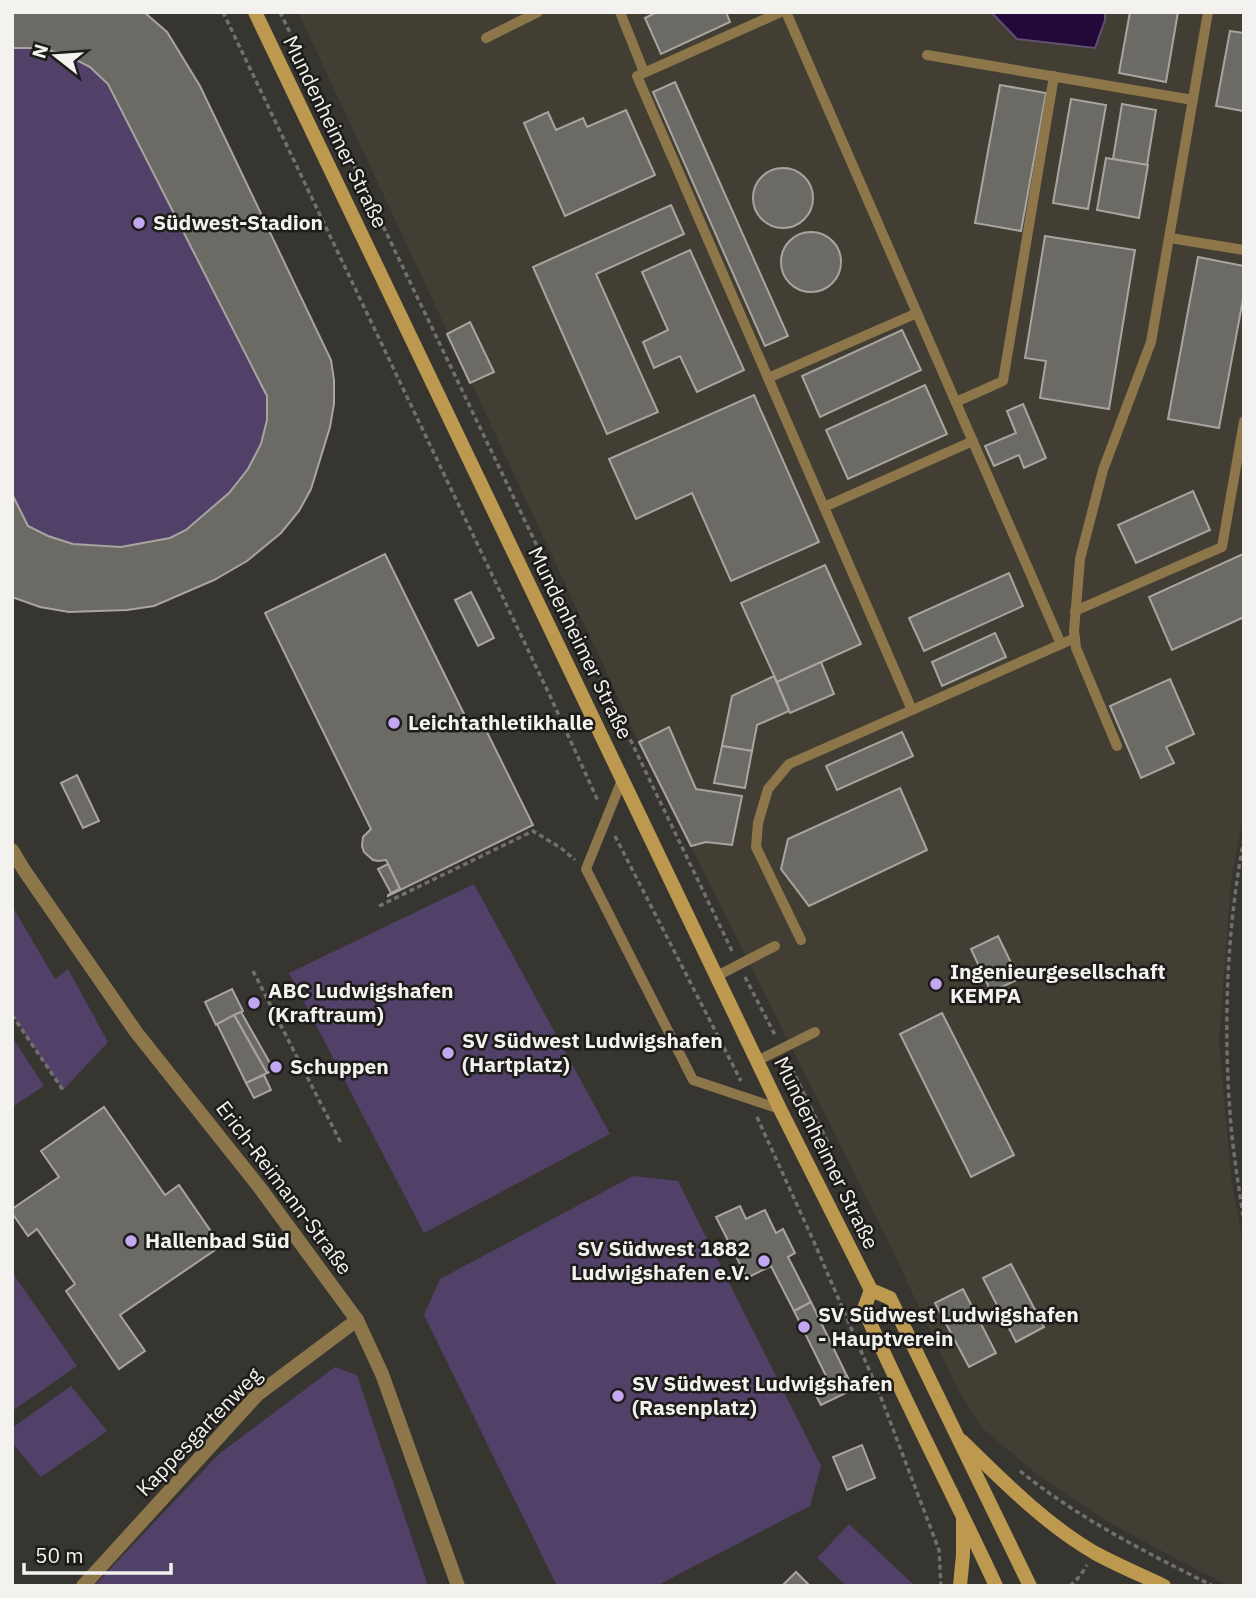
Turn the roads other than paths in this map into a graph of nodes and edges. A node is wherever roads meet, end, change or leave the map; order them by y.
1 (255, 12) edge
2 (538, 12) edge
3 (620, 12) edge
4 (783, 12) edge
5 (1208, 12) edge
6 (486, 38) dead end
7 (927, 55) dead end
8 (645, 72) junction
9 (1054, 76) junction
10 (1193, 100) junction
11 (1170, 238) junction
12 (1244, 250) edge
13 (917, 313) junction
14 (768, 378) junction
15 (956, 401) junction
16 (1244, 421) edge
17 (973, 442) junction
18 (824, 507) junction
19 (1075, 611) junction
20 (1075, 639) junction
21 (1061, 644) junction
22 (912, 710) junction
23 (1117, 746) dead end
24 (622, 780) junction
25 (12, 850) edge
26 (801, 940) dead end
27 (775, 946) dead end
28 (717, 976) junction
29 (815, 1032) dead end
30 (757, 1061) junction
31 (780, 1109) junction
32 (871, 1290) junction
33 (357, 1320) junction
34 (954, 1433) junction
35 (963, 1515) junction
36 (83, 1586) edge
37 (458, 1586) edge
38 (960, 1586) edge
39 (996, 1586) edge
40 (1030, 1586) edge
41 (1164, 1586) edge

1 - 24 street, Mundenheimer Straße
2 - 6 lane
3 - 8 lane
4 - 8 lane
4 - 13 lane
5 - 10 lane
7 - 9 lane
8 - 14 lane
9 - 10 lane
9 - 15 lane
10 - 11 lane
11 - 12 lane
11 - 19 lane
13 - 14 lane
13 - 15 lane
14 - 18 lane
15 - 17 lane
16 - 19 lane
17 - 18 lane
17 - 21 lane
18 - 22 lane
19 - 20 lane
20 - 21 lane
20 - 23 lane
21 - 22 lane
22 - 26 lane
24 - 28 street, Mundenheimer Straße
24 - 31 lane
25 - 33 street, Erich-Reimann-Straße
27 - 28 lane
28 - 30 street, Mundenheimer Straße
29 - 30 lane
30 - 31 street, Mundenheimer Straße
31 - 32 street, Mundenheimer Straße
32 - 34 street, Mundenheimer Straße
32 - 35 street, Mundenheimer Straße
33 - 36 street, Kappesgartenweg
33 - 37 street, Erich-Reimann-Straße
34 - 40 street, Mundenheimer Straße
34 - 41 street
35 - 38 street
35 - 39 street, Mundenheimer Straße

